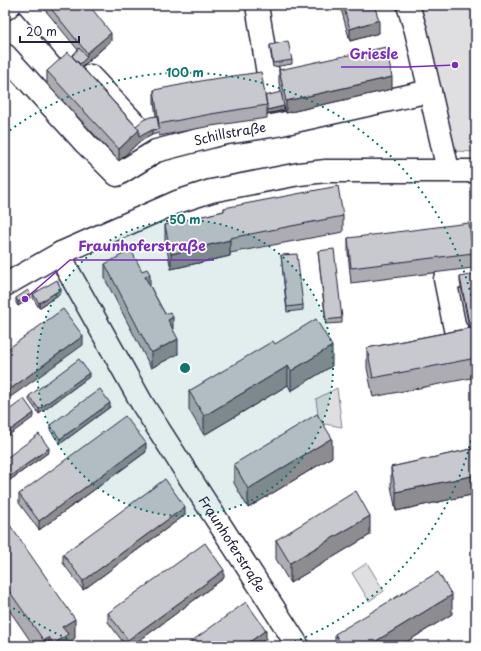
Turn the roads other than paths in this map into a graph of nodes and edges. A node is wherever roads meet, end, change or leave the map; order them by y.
1 (10, 5) edge
2 (29, 5) edge
3 (257, 5) edge
4 (408, 5) edge
5 (5, 9) edge
6 (5, 55) edge
7 (430, 91) junction
8 (274, 112) junction
9 (147, 139) junction
10 (448, 170) junction
11 (476, 171) edge
12 (61, 253) junction
13 (476, 273) edge
14 (5, 285) edge
15 (476, 342) edge
16 (298, 646) edge

1 - 5 street
2 - 9 street
3 - 8 street
4 - 7 street
6 - 9 street, Schillstraße
7 - 8 street, Schillstraße
7 - 10 street
8 - 9 street, Schillstraße
10 - 11 street
10 - 12 street
12 - 14 street
12 - 16 street, Fraunhoferstraße
13 - 15 street

